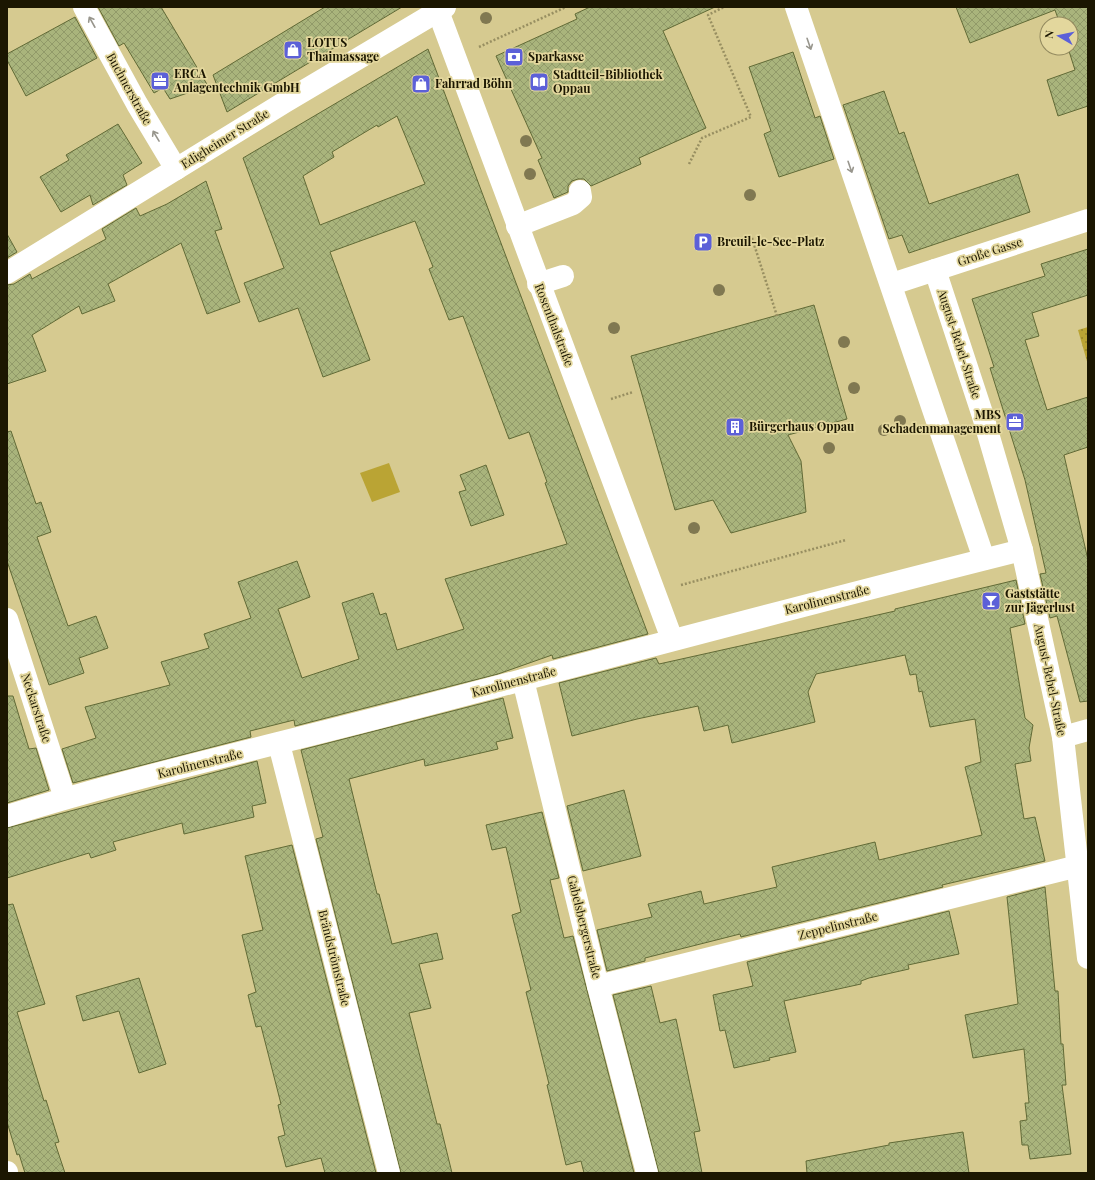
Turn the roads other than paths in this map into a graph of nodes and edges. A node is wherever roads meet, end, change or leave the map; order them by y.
1 (84, 7) edge
2 (796, 7) edge
3 (441, 9) edge
4 (176, 169) junction
5 (580, 191) dead end
6 (1088, 220) edge
7 (517, 226) junction
8 (936, 270) junction
9 (7, 273) edge
10 (563, 276) dead end
11 (538, 284) junction
12 (892, 284) junction
13 (1022, 550) junction
14 (984, 560) junction
15 (7, 619) edge
16 (672, 639) junction
17 (523, 680) junction
18 (1088, 730) edge
19 (1063, 737) junction
20 (279, 744) junction
21 (66, 798) junction
22 (7, 816) edge
23 (1078, 866) junction
24 (1088, 958) edge
25 (598, 986) junction
26 (389, 1173) edge
27 (647, 1173) edge

4 -> 1 street, Buchnerstraße
2 -> 12 street
3 - 4 street, Edigheimer Straße
3 - 7 street, Rosenthalstraße
4 - 9 street, Edigheimer Straße
5 - 7 street
6 - 8 street, Große Gasse
7 - 11 street, Rosenthalstraße
8 - 12 street, Große Gasse
8 - 13 street, August-Bebel-Straße
10 - 11 street
11 - 16 street, Rosenthalstraße
12 - 14 street
13 - 14 street, Karolinenstraße
13 - 19 street, August-Bebel-Straße
14 - 16 street, Karolinenstraße
15 - 21 street, Neckarstraße
16 - 17 street, Karolinenstraße
17 - 20 street, Karolinenstraße
17 - 25 street, Gabelsbergerstraße
18 - 19 street
19 - 23 street, August-Bebel-Straße
20 - 21 street, Karolinenstraße
20 - 26 street, Brändströmstraße
21 - 22 street, Karolinenstraße
23 - 24 street, August-Bebel-Straße
23 - 25 street, Zeppelinstraße
25 - 27 street, Gabelsbergerstraße

